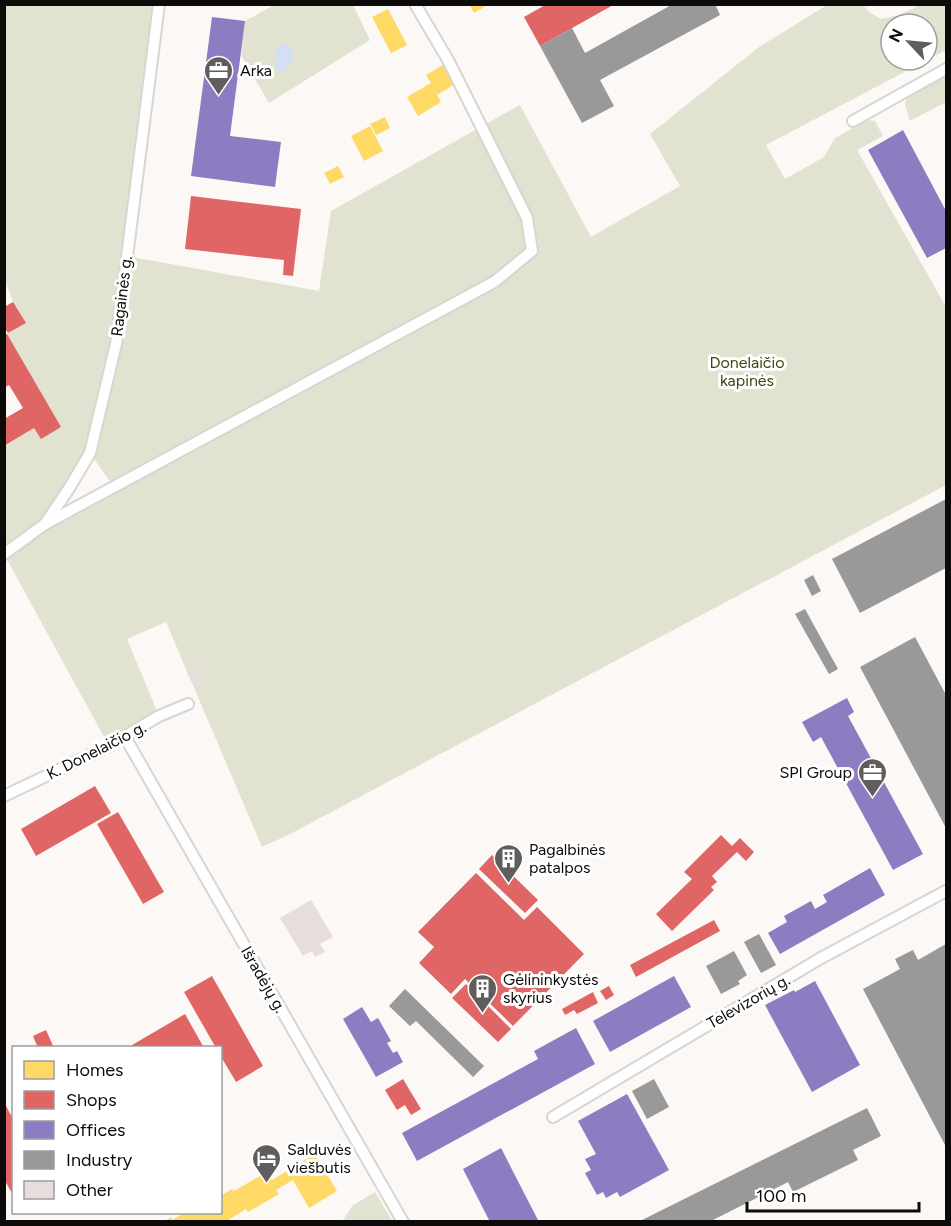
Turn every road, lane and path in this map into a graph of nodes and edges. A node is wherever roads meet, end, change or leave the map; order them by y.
1 (159, 4) edge
2 (415, 4) edge
3 (946, 69) edge
4 (853, 121) dead end
5 (45, 524) junction
6 (4, 554) edge
7 (188, 704) dead end
8 (124, 736) junction
9 (4, 796) edge
10 (946, 891) edge
11 (553, 1117) dead end
12 (403, 1221) edge

1 - 5 street, Ragainės g.
2 - 5 street
3 - 4 street
5 - 6 street, Ragainės g.
7 - 8 street, K. Donelaičio g.
8 - 9 street, K. Donelaičio g.
8 - 12 street, Išradėjų g.
10 - 11 street, Televizorių g.

